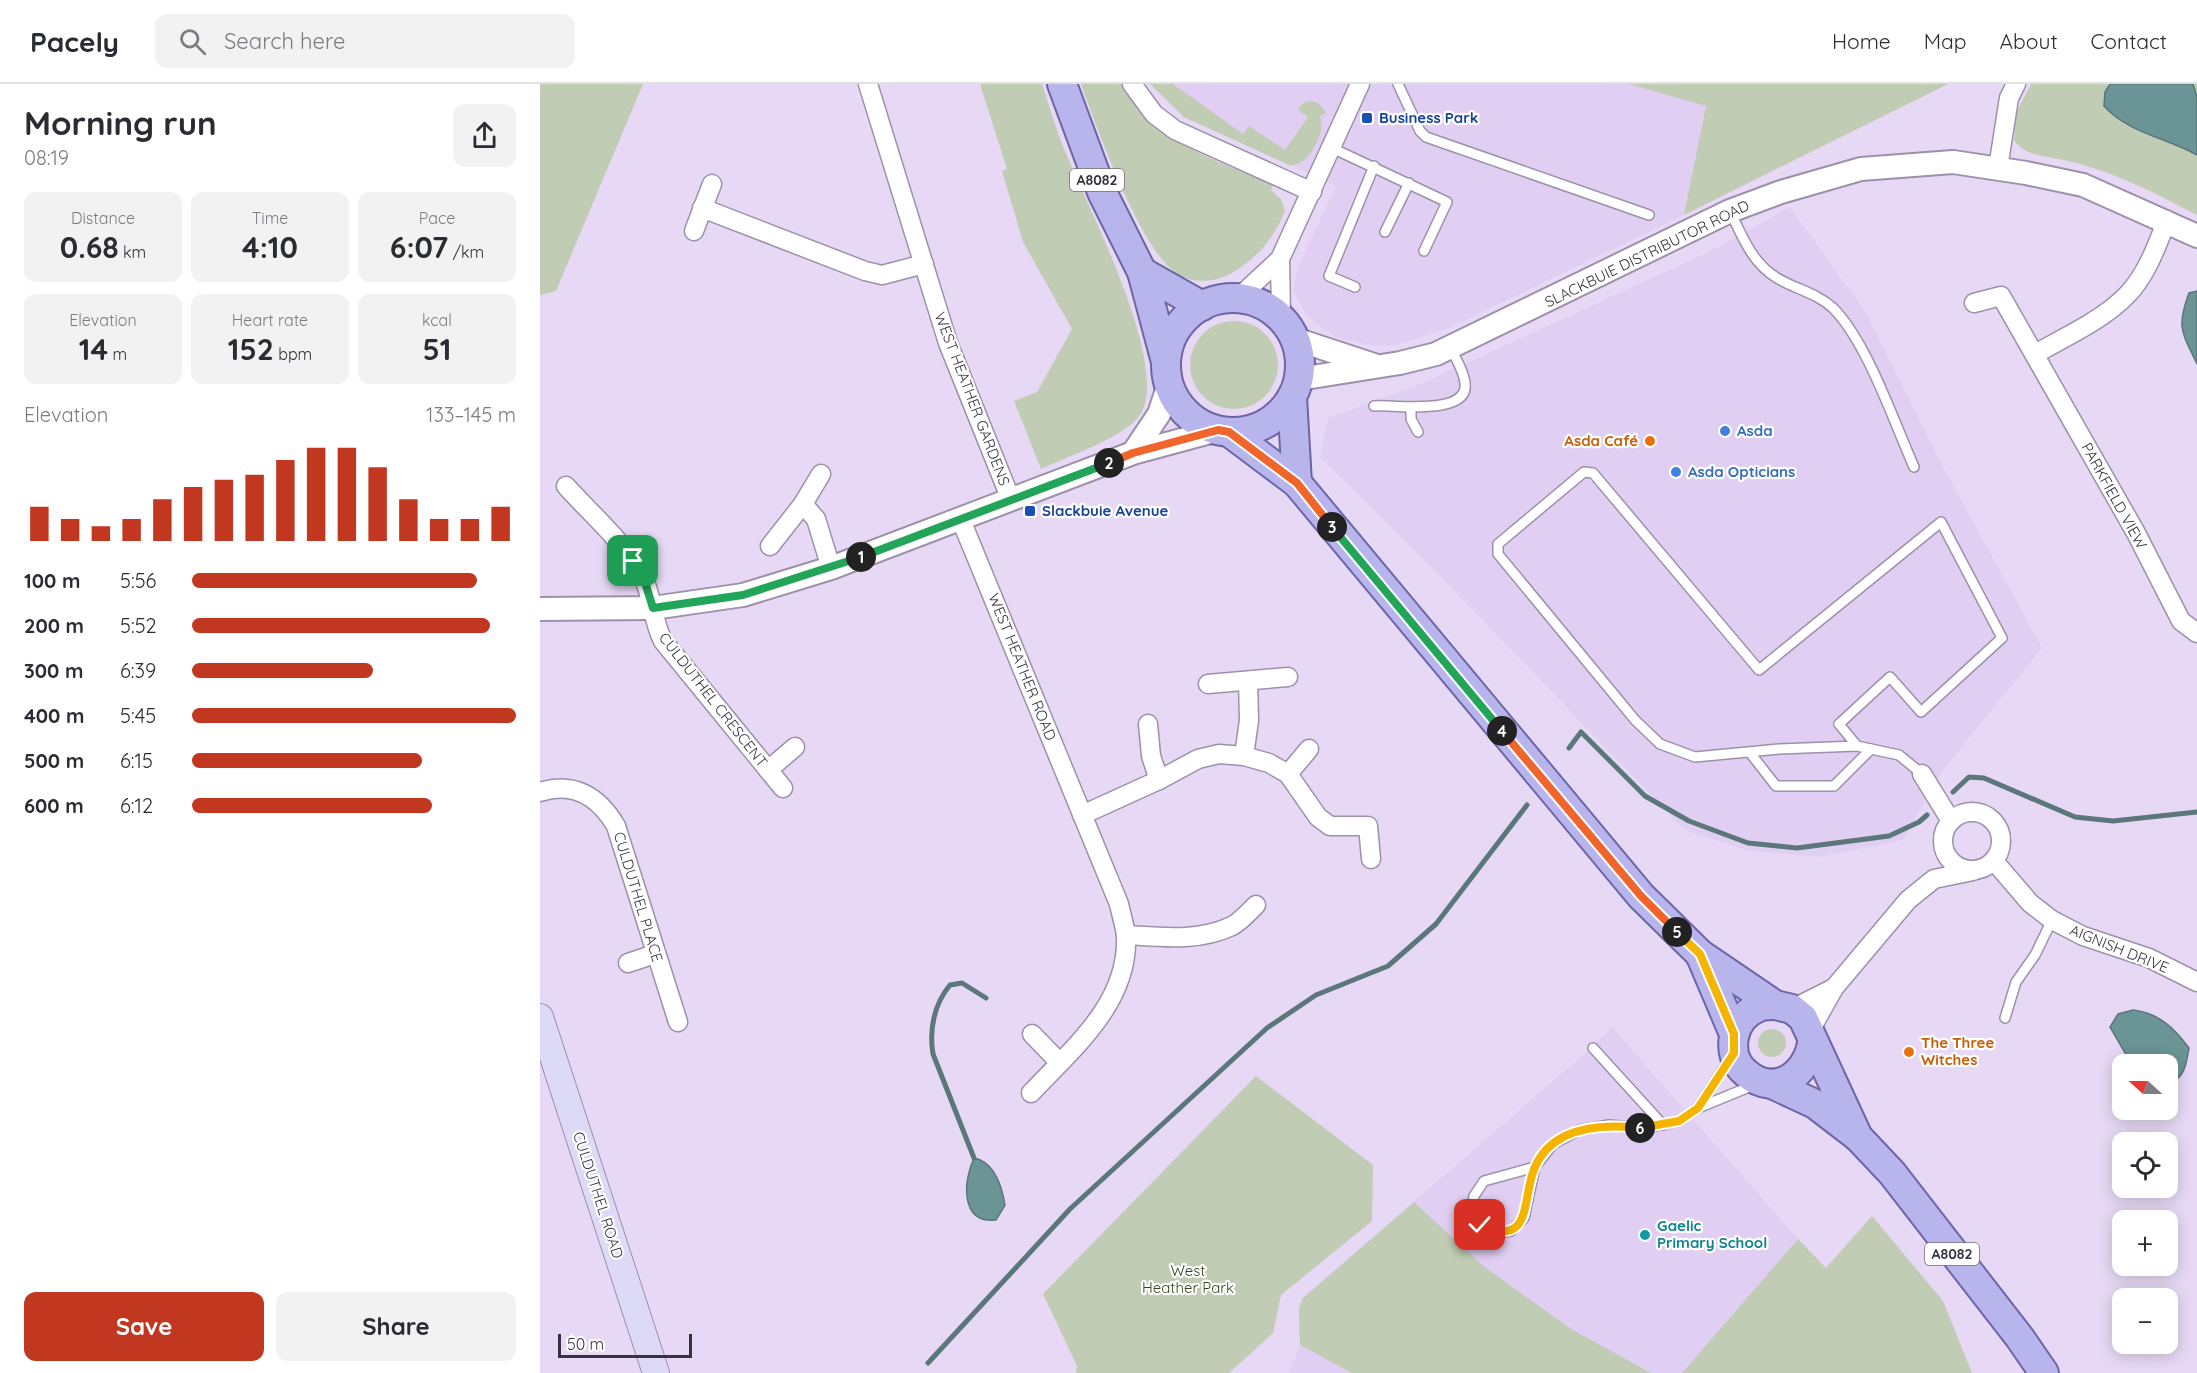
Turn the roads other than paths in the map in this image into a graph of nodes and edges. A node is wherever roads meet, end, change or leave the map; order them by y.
1 (868, 84) edge
2 (1062, 84) edge
3 (1132, 84) edge
4 (1360, 84) edge
5 (1398, 84) edge
6 (2016, 84) edge
7 (1332, 148) junction
8 (1374, 166) junction
9 (1998, 168) junction
10 (1409, 183) junction
11 (712, 184) dead end
12 (1312, 192) junction
13 (702, 208) junction
14 (1730, 211) junction
15 (1648, 215) dead end
16 (2167, 220) junction
17 (694, 231) dead end
18 (1385, 232) dead end
19 (2197, 236) edge
20 (1424, 250) dead end
21 (1280, 259) junction
22 (924, 264) junction
23 (1142, 272) junction
24 (1355, 287) dead end
25 (1238, 298) junction
26 (1974, 303) dead end
27 (1202, 306) junction
28 (1288, 328) junction
29 (1450, 348) junction
30 (2036, 354) junction
31 (1378, 367) junction
32 (1168, 374) junction
33 (1296, 388) junction
34 (1374, 406) dead end
35 (1411, 409) junction
36 (1224, 431) junction
37 (1418, 432) dead end
38 (1133, 453) junction
39 (1914, 468) dead end
40 (821, 474) dead end
41 (1297, 483) junction
42 (566, 486) dead end
43 (1011, 500) junction
44 (803, 504) junction
45 (961, 520) junction
46 (770, 546) dead end
47 (831, 568) junction
48 (653, 608) junction
49 (540, 609) edge
50 (2197, 633) edge
51 (1288, 677) dead end
52 (1248, 681) junction
53 (1208, 684) dead end
54 (1148, 724) dead end
55 (1857, 746) junction
56 (795, 747) dead end
57 (1310, 749) dead end
58 (1871, 749) junction
59 (1751, 754) junction
60 (1244, 756) junction
61 (768, 770) junction
62 (1288, 774) junction
63 (1922, 774) joint
64 (1159, 780) junction
65 (783, 788) dead end
66 (540, 792) edge
67 (1082, 815) junction
68 (1951, 821) junction
69 (1943, 842) junction
70 (1371, 859) dead end
71 (1994, 861) junction
72 (1973, 871) junction
73 (1934, 879) junction
74 (1256, 905) dead end
75 (2052, 920) junction
76 (1126, 935) junction
77 (655, 954) junction
78 (1700, 954) junction
79 (628, 963) dead end
80 (2197, 982) edge
81 (1834, 988) junction
82 (1784, 1007) junction
83 (540, 1017) edge
84 (2005, 1018) dead end
85 (678, 1022) dead end
86 (1032, 1034) dead end
87 (1811, 1037) junction
88 (1734, 1043) junction
89 (1593, 1048) dead end
90 (1059, 1062) junction
91 (1766, 1083) junction
92 (1031, 1093) dead end
93 (1698, 1108) junction
94 (1663, 1125) junction
95 (1858, 1137) junction
96 (1535, 1167) junction
97 (656, 1373) edge
98 (2044, 1373) edge

1 - 22 street, WEST HEATHER GARDENS
2 - 23 main road, A8082
3 - 12 street
4 - 7 street
5 - 15 lane
6 - 9 street
7 - 8 lane
7 - 12 street
8 - 10 lane
8 - 24 lane
9 - 14 street, SLACKBUIE DISTRIBUTOR ROAD
9 - 16 street, SLACKBUIE DISTRIBUTOR ROAD
10 - 18 lane
10 - 20 lane
11 - 13 street
12 - 21 street
13 - 17 street
13 - 22 street
14 - 29 street, SLACKBUIE DISTRIBUTOR ROAD
14 - 39 lane
16 - 19 street, SLACKBUIE DISTRIBUTOR ROAD
16 - 30 street
21 - 25 street
21 - 28 street
22 - 43 street, WEST HEATHER GARDENS
23 - 27 main road
23 - 32 main road, A8082
25 - 27 main road
25 - 28 main road
26 - 30 street, PARKFIELD VIEW
27 - 32 main road
28 - 31 street
28 - 33 main road
29 - 31 street, SLACKBUIE DISTRIBUTOR ROAD
29 - 35 lane
30 - 50 street, PARKFIELD VIEW
31 - 33 street, SLACKBUIE DISTRIBUTOR ROAD
32 - 36 main road, A8082
32 - 38 street
33 - 36 main road
33 - 41 main road
34 - 35 lane
35 - 37 lane
36 - 38 street
36 - 41 main road, A8082
38 - 43 street
40 - 44 street
41 - 78 main road, A8082
42 - 48 street, CULDUTHEL CRESCENT
43 - 45 street
44 - 46 street
44 - 47 street
45 - 47 street
45 - 67 street, WEST HEATHER ROAD
47 - 48 street
48 - 49 street
48 - 61 street, CULDUTHEL CRESCENT
51 - 52 street
52 - 53 street
52 - 60 street
54 - 64 street
55 - 58 lane
55 - 59 lane
55 - 59 lane
56 - 61 street
57 - 62 street
58 - 59 lane
58 - 63 lane
60 - 62 street
60 - 64 street
61 - 65 street, CULDUTHEL CRESCENT
62 - 70 street
63 - 68 street
64 - 67 street
66 - 77 street, CULDUTHEL PLACE
67 - 76 street, WEST HEATHER ROAD
68 - 69 street
68 - 71 street
69 - 72 street
69 - 73 street
71 - 72 street
71 - 75 street, AIGNISH DRIVE
72 - 73 street
73 - 81 street
74 - 76 street
75 - 80 street, AIGNISH DRIVE
75 - 84 lane
76 - 90 street, WEST HEATHER ROAD
77 - 79 street
77 - 85 street, CULDUTHEL PLACE
78 - 82 main road, A8082
78 - 88 main road, A8082
81 - 82 street
81 - 87 street
82 - 87 main road, A8082
82 - 88 main road
83 - 97 main road, CULDUTHEL ROAD
86 - 90 street
87 - 91 main road
87 - 95 main road, A8082
88 - 91 main road, A8082
88 - 93 lane
89 - 94 lane
90 - 92 street, WEST HEATHER ROAD
91 - 93 lane
91 - 95 main road, A8082
93 - 94 lane
94 - 96 lane
95 - 98 main road, A8082
96 - 96 lane

